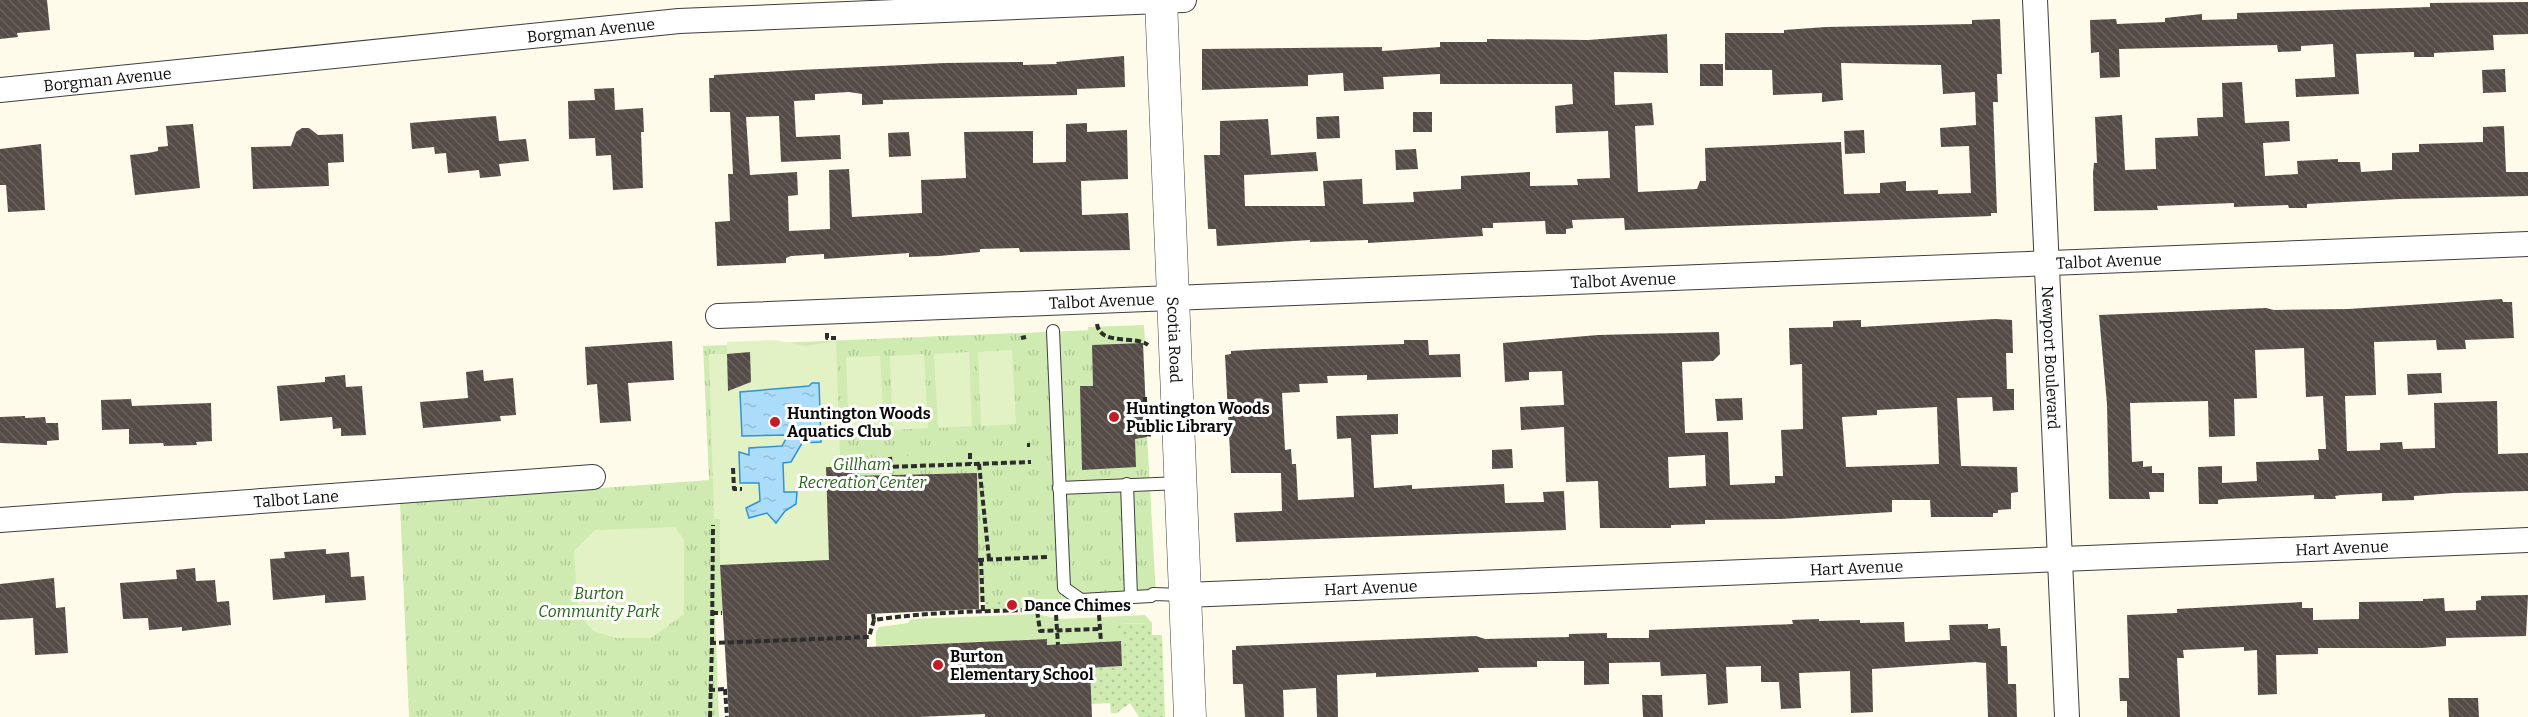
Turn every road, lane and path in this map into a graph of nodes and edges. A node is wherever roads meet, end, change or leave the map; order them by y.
1 (1168, 0) edge
2 (2035, 0) edge
3 (0, 90) edge
4 (2528, 244) edge
5 (2048, 263) junction
6 (1173, 297) junction
7 (718, 316) dead end
8 (1096, 324) dead end
9 (1053, 331) dead end
10 (1148, 345) dead end
11 (1151, 397) dead end
12 (1153, 435) dead end
13 (970, 453) dead end
14 (890, 457) dead end
15 (853, 462) dead end
16 (1031, 462) dead end
17 (979, 464) junction
18 (970, 465) junction
19 (891, 467) junction
20 (733, 468) dead end
21 (857, 468) junction
22 (856, 476) dead end
23 (593, 477) dead end
24 (1181, 483) junction
25 (1127, 484) junction
26 (1059, 488) junction
27 (742, 489) dead end
28 (0, 520) edge
29 (713, 525) dead end
30 (2528, 540) edge
31 (1049, 557) dead end
32 (2061, 558) junction
33 (989, 559) junction
34 (1185, 595) junction
35 (1131, 596) junction
36 (983, 611) junction
37 (712, 613) junction
38 (722, 613) dead end
39 (873, 614) dead end
40 (1056, 615) dead end
41 (1099, 615) dead end
42 (874, 620) junction
43 (1100, 629) junction
44 (1057, 631) junction
45 (1101, 642) dead end
46 (712, 643) junction
47 (1058, 645) dead end
48 (709, 690) junction
49 (710, 717) edge
50 (727, 717) edge
51 (1191, 717) edge
52 (2067, 717) edge

1 - 3 street, Borgman Avenue
1 - 6 street, Scotia Road
2 - 5 street, Newport Boulevard
4 - 5 street, Talbot Avenue
5 - 6 street, Talbot Avenue
5 - 32 street, Newport Boulevard
6 - 7 street, Talbot Avenue
6 - 24 street, Scotia Road
8 - 10 path
9 - 26 lane
11 - 12 path
13 - 18 path
14 - 19 path
15 - 21 path
16 - 17 path
17 - 18 path
17 - 33 path
18 - 19 path
19 - 21 path
20 - 27 path
21 - 22 path
23 - 28 street, Talbot Lane
24 - 25 lane
24 - 34 street, Scotia Road
25 - 26 lane
25 - 35 lane
26 - 35 lane
29 - 37 path
30 - 32 street, Hart Avenue
31 - 33 path
32 - 34 street, Hart Avenue
32 - 52 street, Newport Boulevard
33 - 36 path
34 - 35 lane
34 - 51 street, Scotia Road
36 - 42 path
36 - 44 path
37 - 38 path
37 - 46 path
39 - 42 path
40 - 44 path
41 - 43 path
42 - 46 path
43 - 44 path
43 - 45 path
44 - 47 path
46 - 48 path
48 - 49 path
48 - 50 path

